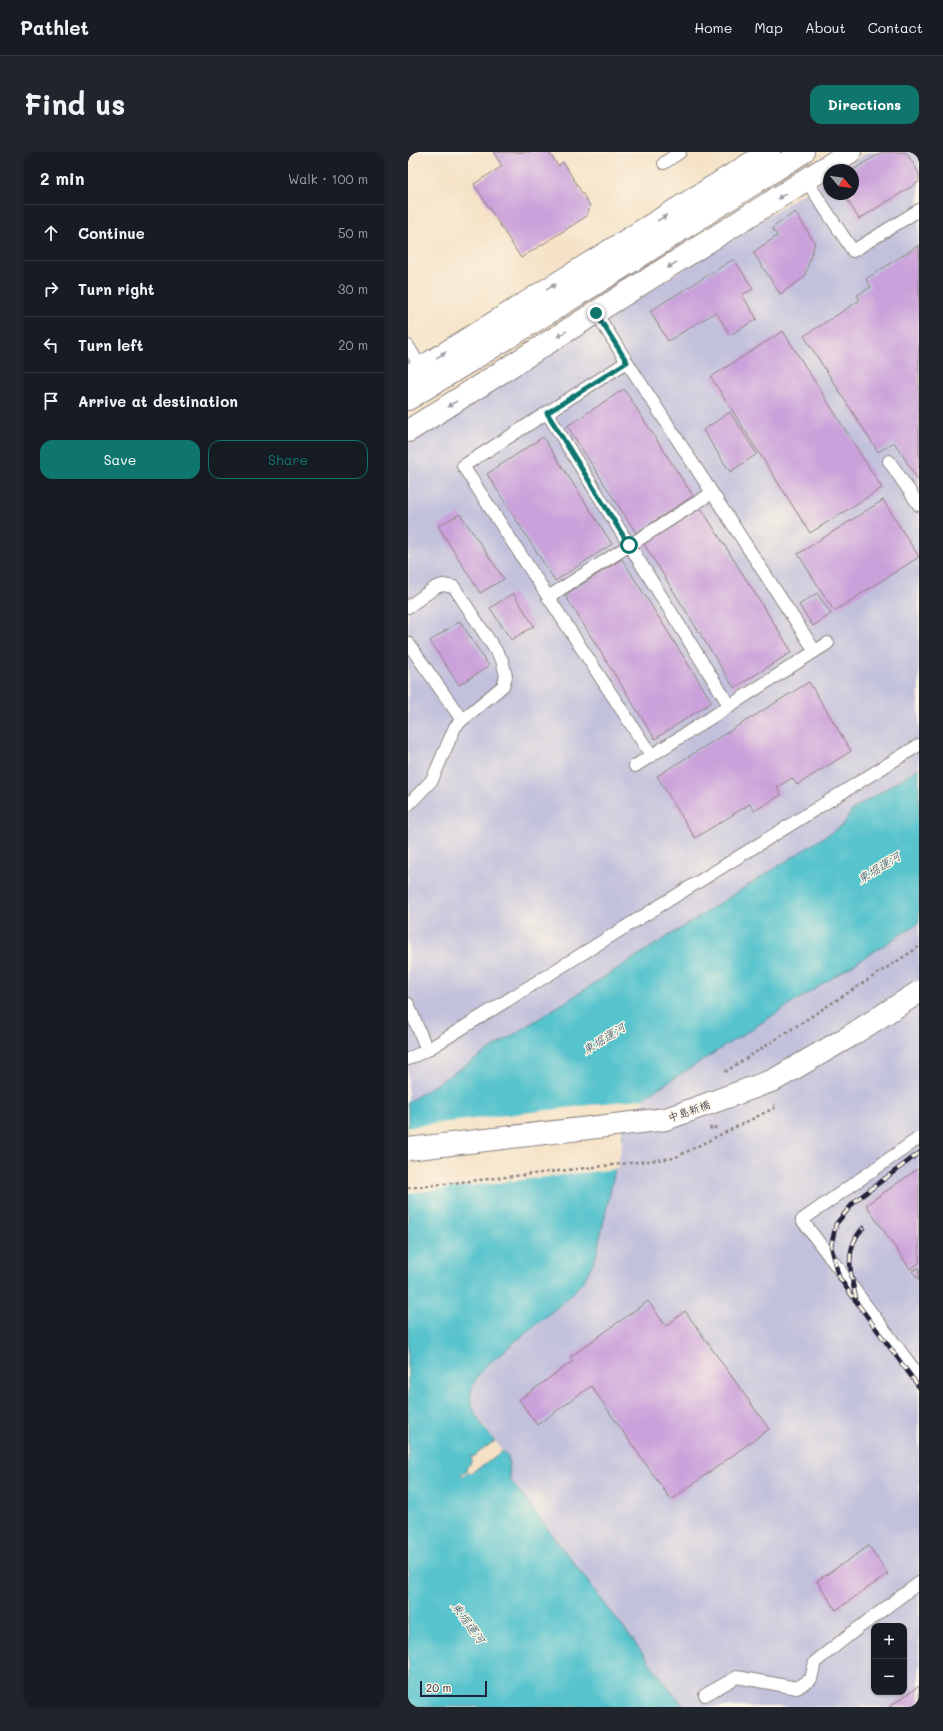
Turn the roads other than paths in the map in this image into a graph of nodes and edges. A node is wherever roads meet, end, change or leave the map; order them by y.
1 (680, 152) edge
2 (769, 152) edge
3 (803, 152) edge
4 (850, 152) edge
5 (664, 163) dead end
6 (806, 180) junction
7 (919, 210) edge
8 (596, 313) junction
9 (408, 346) edge
10 (627, 362) junction
11 (414, 372) edge
12 (408, 399) edge
13 (547, 413) junction
14 (408, 431) edge
15 (889, 461) dead end
16 (712, 493) junction
17 (919, 505) edge
18 (629, 545) junction
19 (548, 597) junction
20 (408, 607) edge
21 (408, 643) edge
22 (828, 643) dead end
23 (815, 651) junction
24 (730, 705) junction
25 (462, 720) junction
26 (919, 745) edge
27 (651, 755) junction
28 (635, 766) dead end
29 (408, 805) edge
30 (919, 992) edge
31 (408, 1004) edge
32 (427, 1050) junction
33 (408, 1059) edge
34 (919, 1138) edge
35 (408, 1149) edge
36 (919, 1376) edge
37 (919, 1584) edge
38 (705, 1695) dead end

1 - 5 lane
11 -> 2 street
3 - 12 street
4 - 6 street
6 - 7 lane
6 -> 8 street
8 - 10 lane
8 -> 14 street
9 - 11 lane
10 - 13 lane
10 - 16 lane
13 - 18 lane
13 - 19 lane
15 - 17 lane
16 - 18 lane
16 - 23 lane
18 - 19 lane
18 - 24 lane
19 - 27 lane
20 - 25 lane
21 - 25 lane
22 - 23 lane
23 - 24 lane
24 - 27 lane
25 - 29 lane
26 - 32 lane
27 - 28 lane
30 - 35 street, 中島新橋, bridge
31 - 32 lane
32 - 33 lane
34 - 36 lane
37 - 38 lane

